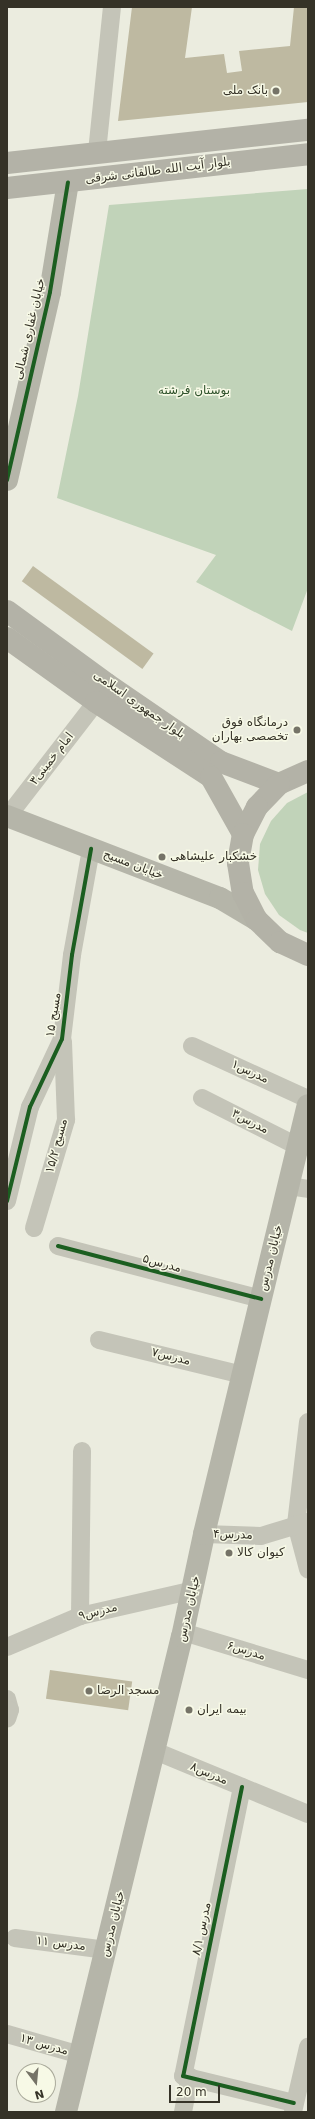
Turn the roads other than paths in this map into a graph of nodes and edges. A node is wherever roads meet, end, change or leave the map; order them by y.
1 (112, 7) edge
2 (308, 130) edge
3 (97, 152) junction
4 (308, 154) edge
5 (7, 163) edge
6 (68, 182) junction
7 (7, 188) edge
8 (7, 480) edge
9 (7, 611) edge
10 (7, 638) edge
11 (96, 702) junction
12 (308, 771) edge
13 (279, 784) junction
14 (7, 816) edge
15 (243, 834) junction
16 (91, 849) junction
17 (257, 920) junction
18 (308, 955) edge
19 (62, 1039) junction
20 (192, 1046) dead end
21 (202, 1098) dead end
22 (308, 1099) edge
23 (308, 1105) edge
24 (297, 1146) junction
25 (10, 1181) edge
26 (298, 1187) edge
27 (7, 1201) edge
28 (34, 1228) dead end
29 (58, 1246) dead end
30 (261, 1299) junction
31 (99, 1340) dead end
32 (242, 1375) junction
33 (308, 1422) edge
34 (82, 1452) dead end
35 (302, 1523) edge
36 (204, 1534) junction
37 (308, 1569) edge
38 (194, 1590) junction
39 (80, 1616) junction
40 (183, 1632) junction
41 (7, 1647) edge
42 (308, 1670) edge
43 (7, 1699) edge
44 (7, 1719) edge
45 (155, 1751) junction
46 (242, 1787) junction
47 (308, 1814) edge
48 (15, 1938) dead end
49 (106, 1950) junction
50 (7, 2034) edge
51 (308, 2047) edge
52 (80, 2055) junction
53 (187, 2076) junction
54 (294, 2107) edge
55 (66, 2112) edge
56 (182, 2112) edge

1 - 3 street
2 - 3 main road, بلوار آیت الله طالقانی شرقی
3 - 5 main road, بلوار آیت الله طالقانی شرقی
4 - 6 main road, بلوار آیت الله طالقانی شرقی
6 - 7 main road, بلوار آیت الله طالقانی شرقی
6 - 8 main road, خیابان غفاری شمالی
9 - 13 main road, بلوار جمهوری اسلامی
10 - 11 main road, بلوار جمهوری اسلامی
11 - 14 street, امام خمینی۳
11 - 15 main road, بلوار جمهوری اسلامی
12 - 13 main road
13 - 15 main road
14 - 16 main road, خیابان مسیح
15 - 17 main road
16 - 17 main road, خیابان مسیح
16 - 19 street, مسیح ۱۵
17 - 18 main road
19 - 25 street, مسیح ۱۵
19 - 28 street, مسیح ۱۵/۲
20 - 22 street, مدرس۱
21 - 24 street, مدرس۳
23 - 24 main road, خیابان مدرس
24 - 26 main road, خیابان مدرس
25 - 27 street, مسیح ۱۵
26 - 30 main road, خیابان مدرس
29 - 30 street, مدرس۵
30 - 32 main road, خیابان مدرس
31 - 32 street, مدرس۷
32 - 36 main road, خیابان مدرس
33 - 35 street
34 - 39 street
35 - 36 street, مدرس۴
35 - 37 street
36 - 38 main road, خیابان مدرس
38 - 39 street, مدرس۹
38 - 40 main road, خیابان مدرس
39 - 41 street, مدرس۹
40 - 42 street, مدرس۶
40 - 45 main road, خیابان مدرس
43 - 44 street
45 - 46 street, مدرس۸
45 - 49 main road, خیابان مدرس
46 - 47 street, مدرس۸
46 - 53 street, مدرس ۸/۱
48 - 49 street, مدرس ۱۱
49 - 52 main road, خیابان مدرس
50 - 52 street, مدرس ۱۳
51 - 54 street
52 - 55 main road, خیابان مدرس
53 - 54 street
53 - 56 street, مدرس ۸/۱

